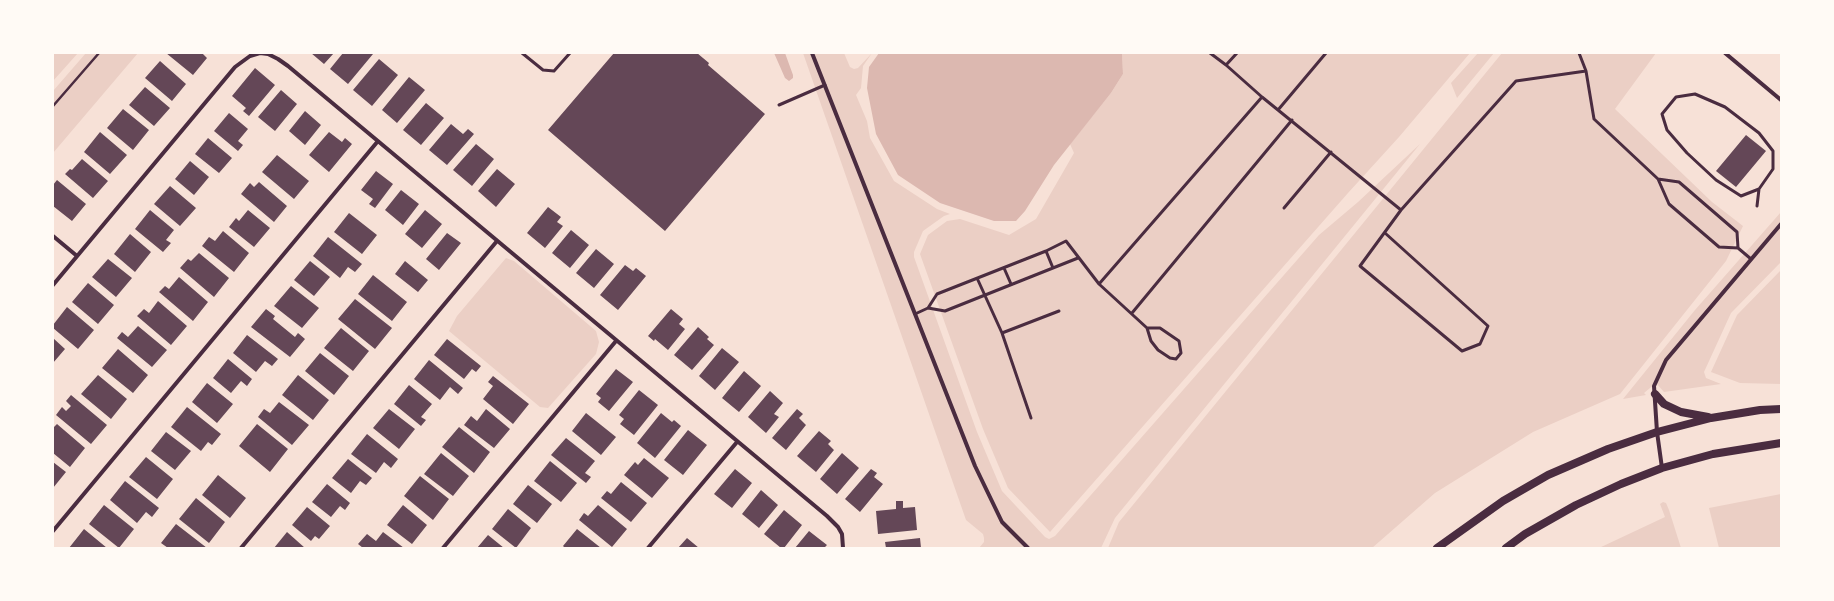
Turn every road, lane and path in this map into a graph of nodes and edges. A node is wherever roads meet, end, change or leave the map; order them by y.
1 (99, 53) edge
2 (260, 53) edge
3 (522, 53) edge
4 (570, 53) edge
5 (812, 53) edge
6 (1210, 53) edge
7 (1237, 53) edge
8 (1326, 53) edge
9 (1579, 53) edge
10 (1725, 53) edge
11 (1226, 65) junction
12 (1586, 71) junction
13 (824, 85) junction
14 (1262, 97) junction
15 (1781, 100) edge
16 (779, 105) dead end
17 (53, 106) edge
18 (1278, 110) junction
19 (1292, 120) junction
20 (378, 141) junction
21 (1331, 152) junction
22 (1658, 179) junction
23 (1759, 189) junction
24 (1757, 206) dead end
25 (1284, 208) dead end
26 (1401, 210) junction
27 (1781, 224) edge
28 (1385, 233) junction
29 (53, 236) edge
30 (497, 241) junction
31 (1738, 248) junction
32 (1046, 251) junction
33 (77, 256) junction
34 (1078, 258) junction
35 (1751, 259) junction
36 (1004, 268) junction
37 (1053, 268) junction
38 (977, 278) junction
39 (1011, 284) junction
40 (1099, 284) junction
41 (53, 285) edge
42 (984, 296) junction
43 (928, 308) junction
44 (1058, 311) dead end
45 (1132, 313) junction
46 (915, 314) junction
47 (1147, 328) junction
48 (1002, 333) junction
49 (616, 341) junction
50 (1655, 394) junction
51 (1781, 409) edge
52 (1031, 418) dead end
53 (1711, 418) junction
54 (1657, 432) junction
55 (737, 442) junction
56 (1781, 443) edge
57 (1662, 468) junction
58 (53, 531) edge
59 (1028, 547) edge
60 (241, 548) edge
61 (443, 548) edge
62 (648, 548) edge
63 (843, 548) edge
64 (1437, 548) edge
65 (1506, 548) edge

1 - 17 path
2 - 20 street
2 - 33 street
3 - 4 lane
5 - 13 street
6 - 11 lane
7 - 11 lane
8 - 18 lane
9 - 12 lane
10 - 15 street
11 - 14 lane
12 - 22 lane
12 - 26 lane
13 - 16 lane
13 - 46 street
14 - 18 lane
14 - 40 lane
18 - 19 lane
19 - 21 lane
19 - 45 lane
20 - 30 street
20 - 58 street
21 - 25 lane
21 - 26 lane
22 - 31 lane
22 - 31 lane
23 - 23 lane
23 - 24 lane
26 - 28 lane
27 - 35 street
28 - 28 lane
29 - 33 street
30 - 49 street
30 - 60 street
31 - 35 lane
32 - 34 lane
32 - 36 lane
32 - 37 lane
33 - 41 street
34 - 37 lane
34 - 40 lane
35 - 50 street
36 - 38 lane
36 - 39 lane
37 - 39 lane
38 - 42 lane
38 - 43 lane
39 - 42 lane
40 - 45 lane
42 - 43 lane
42 - 48 lane
43 - 46 lane
44 - 48 lane
45 - 47 lane
46 - 59 street
47 - 47 lane
48 - 52 lane
49 - 55 street
49 - 61 street
50 - 53 main road
50 - 54 street
51 - 53 main road
53 - 54 main road
54 - 57 street
54 - 64 main road
55 - 62 street
55 - 63 street
56 - 57 main road
57 - 65 main road

